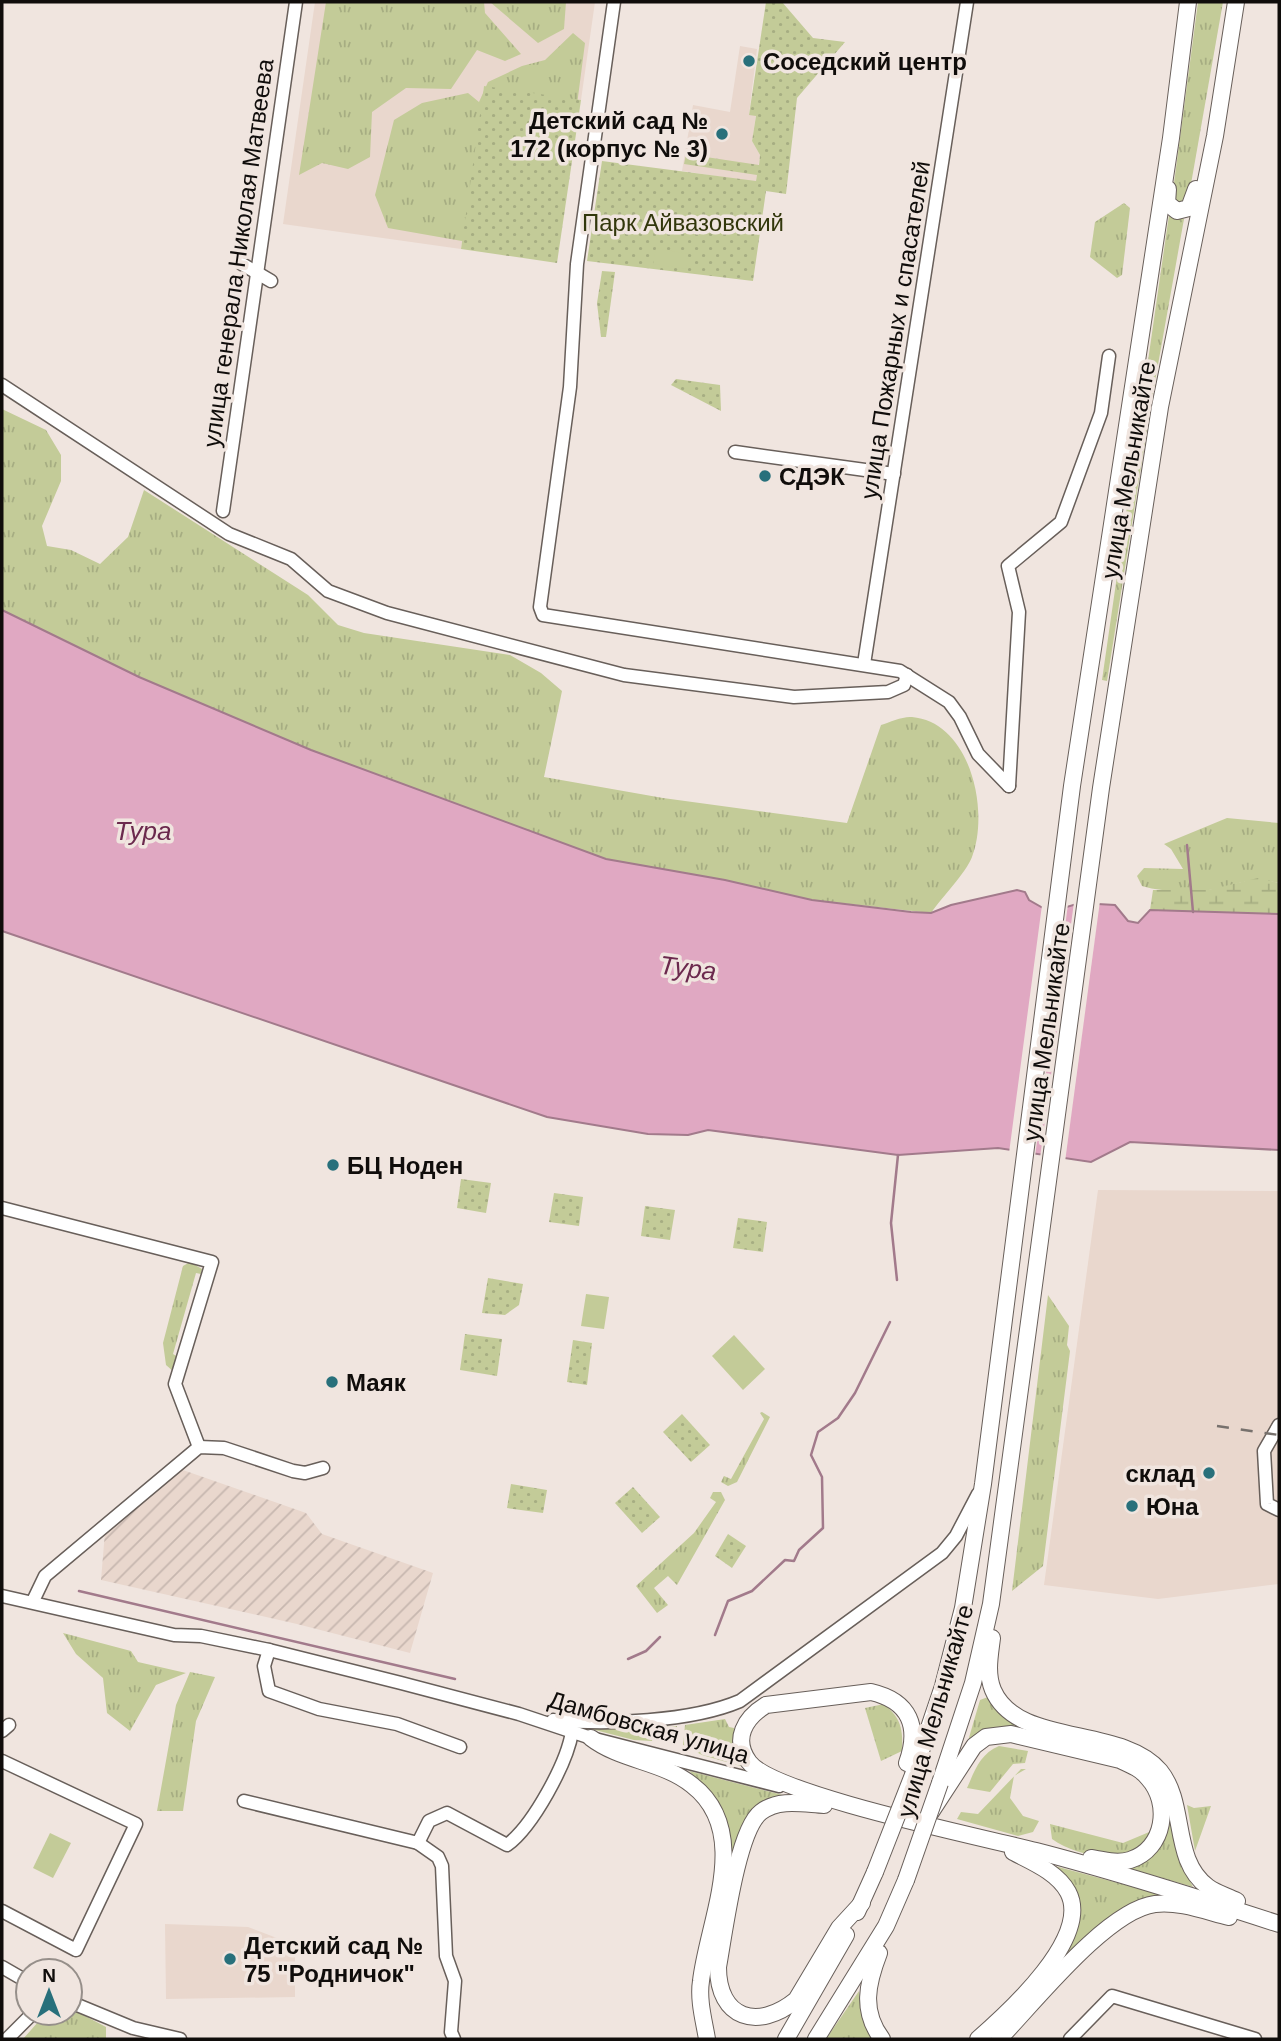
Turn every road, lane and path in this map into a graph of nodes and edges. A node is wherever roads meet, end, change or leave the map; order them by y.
1 (296, 2) edge
2 (614, 2) edge
3 (967, 2) edge
4 (1188, 2) edge
5 (1236, 2) edge
6 (1215, 136) junction
7 (1171, 138) junction
8 (242, 264) dead end
9 (256, 272) junction
10 (271, 281) dead end
11 (1109, 356) dead end
12 (2, 385) edge
13 (735, 452) dead end
14 (894, 474) junction
15 (223, 511) dead end
16 (864, 664) junction
17 (907, 675) junction
18 (2, 1208) edge
19 (1279, 1425) edge
20 (199, 1447) junction
21 (323, 1468) dead end
22 (983, 1484) junction
23 (1279, 1510) edge
24 (2, 1596) edge
25 (33, 1601) junction
26 (991, 1604) junction
27 (269, 1650) junction
28 (531, 1718) junction
29 (572, 1732) junction
30 (591, 1738) junction
31 (460, 1747) dead end
32 (2, 1761) edge
33 (908, 1775) junction
34 (946, 1784) junction
35 (814, 1795) junction
36 (244, 1801) dead end
37 (846, 1803) junction
38 (992, 1841) junction
39 (418, 1843) junction
40 (1054, 1856) junction
41 (862, 1903) junction
42 (2, 1911) edge
43 (1274, 1922) edge
44 (886, 1926) junction
45 (84, 2008) edge
46 (180, 2039) edge
47 (454, 2039) edge
48 (707, 2039) edge
49 (786, 2039) edge
50 (816, 2039) edge
51 (882, 2039) edge
52 (978, 2039) edge
53 (999, 2039) edge
54 (1070, 2039) edge
55 (1255, 2039) edge

1 - 9 street, улица генерала Николая Матвеева
2 - 16 street
3 - 14 street, улица Пожарных и спасателей
4 - 7 main road, улица Мельникайте
5 - 6 main road, улица Мельникайте
6 - 7 main road
6 - 26 main road, улица Мельникайте
7 - 22 main road, улица Мельникайте
8 - 9 street
9 - 10 street
9 - 15 street, улица генерала Николая Матвеева
11 - 17 street
12 - 17 street
13 - 14 street
14 - 16 street, улица Пожарных и спасателей
16 - 17 street
18 - 20 street
19 - 23 street
20 - 21 street
20 - 25 street
22 - 28 street
22 - 33 main road, улица Мельникайте
24 - 25 street, Дамбовская улица
25 - 27 street, Дамбовская улица
26 - 34 main road, улица Мельникайте
26 - 43 main road
27 - 28 street, Дамбовская улица
27 - 31 street
28 - 29 street, Дамбовская улица
29 - 30 street, Дамбовская улица
29 - 39 street
30 - 35 street, Дамбовская улица
30 - 48 main road
32 - 42 street
33 - 35 main road
33 - 41 main road, улица Мельникайте, bridge
34 - 40 main road
34 - 44 main road, улица Мельникайте, bridge
35 - 37 main road, Дамбовская улица
36 - 39 street
37 - 38 main road, Дамбовская улица
37 - 41 main road
38 - 40 main road, Дамбовская улица
38 - 52 main road
39 - 47 street
40 - 43 main road, Дамбовская улица
41 - 49 main road, улица Мельникайте
43 - 53 main road
44 - 50 main road, улица Мельникайте
44 - 51 main road
45 - 46 street
54 - 55 street

